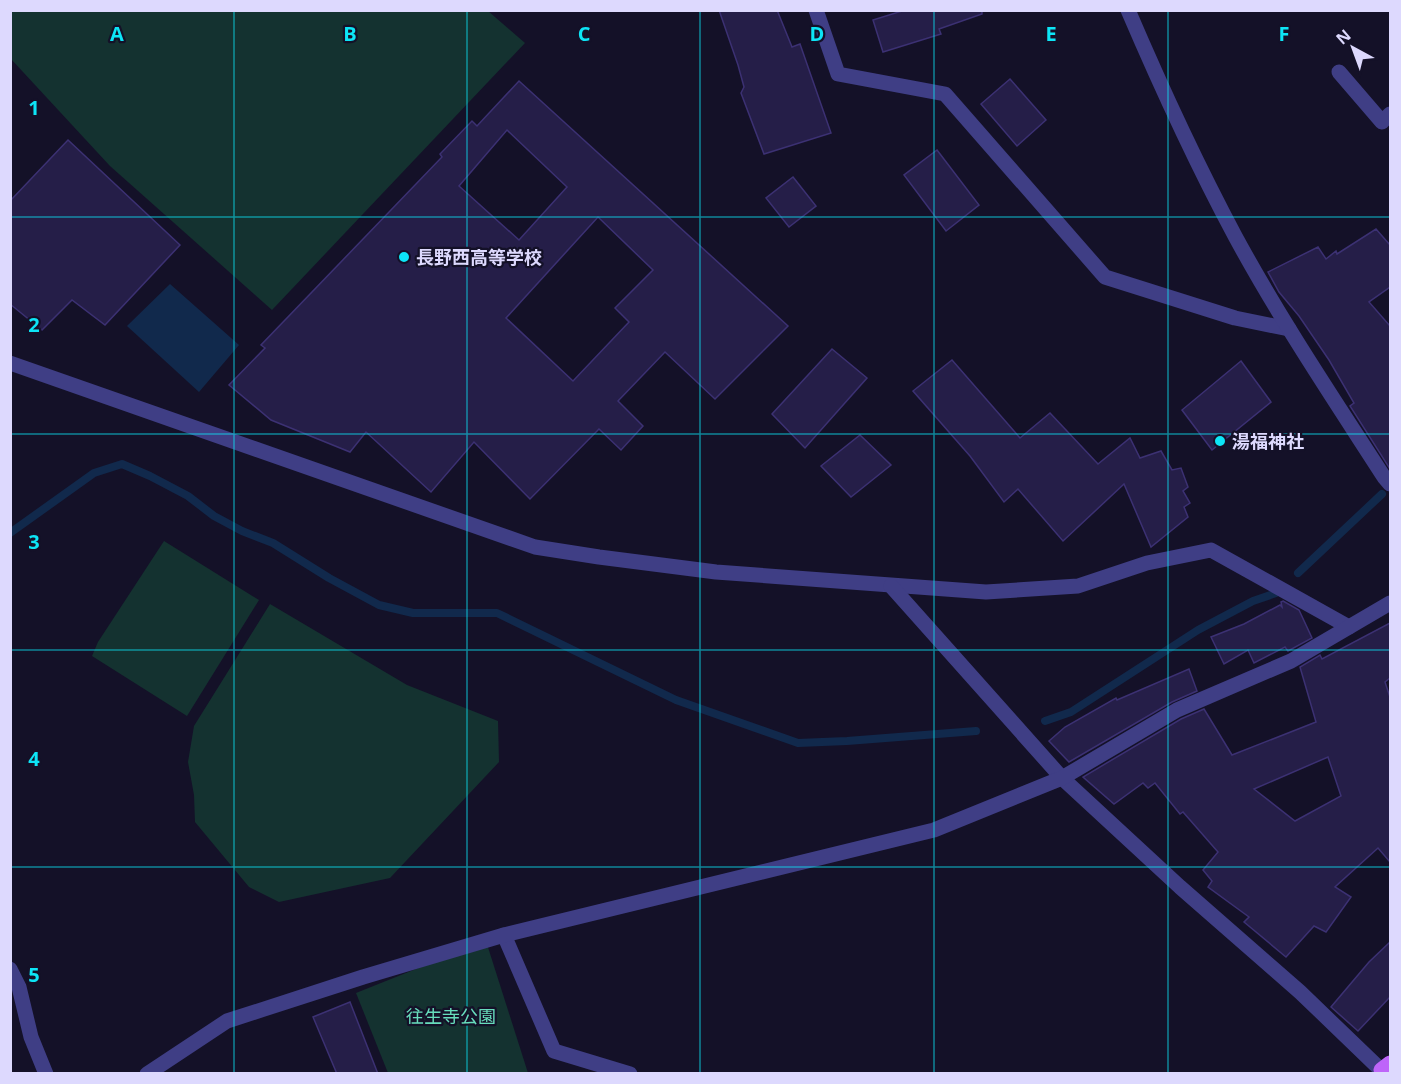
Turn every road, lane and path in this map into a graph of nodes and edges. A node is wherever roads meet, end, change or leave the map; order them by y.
1 (816, 10) edge
2 (1128, 10) edge
3 (1339, 72) dead end
4 (1390, 114) edge
5 (1289, 329) junction
6 (10, 363) edge
7 (1388, 477) edge
8 (891, 586) junction
9 (1390, 603) edge
10 (1349, 627) junction
11 (1062, 778) junction
12 (504, 935) junction
13 (10, 969) edge
14 (1385, 1069) edge
15 (46, 1074) edge
16 (147, 1074) edge
17 (630, 1074) edge

1 - 5 street
2 - 5 street
3 - 4 street
5 - 7 street
6 - 8 street
8 - 10 street
8 - 11 street
9 - 10 street
10 - 11 street
11 - 12 street
11 - 14 street
12 - 16 street
12 - 17 street
13 - 15 street

